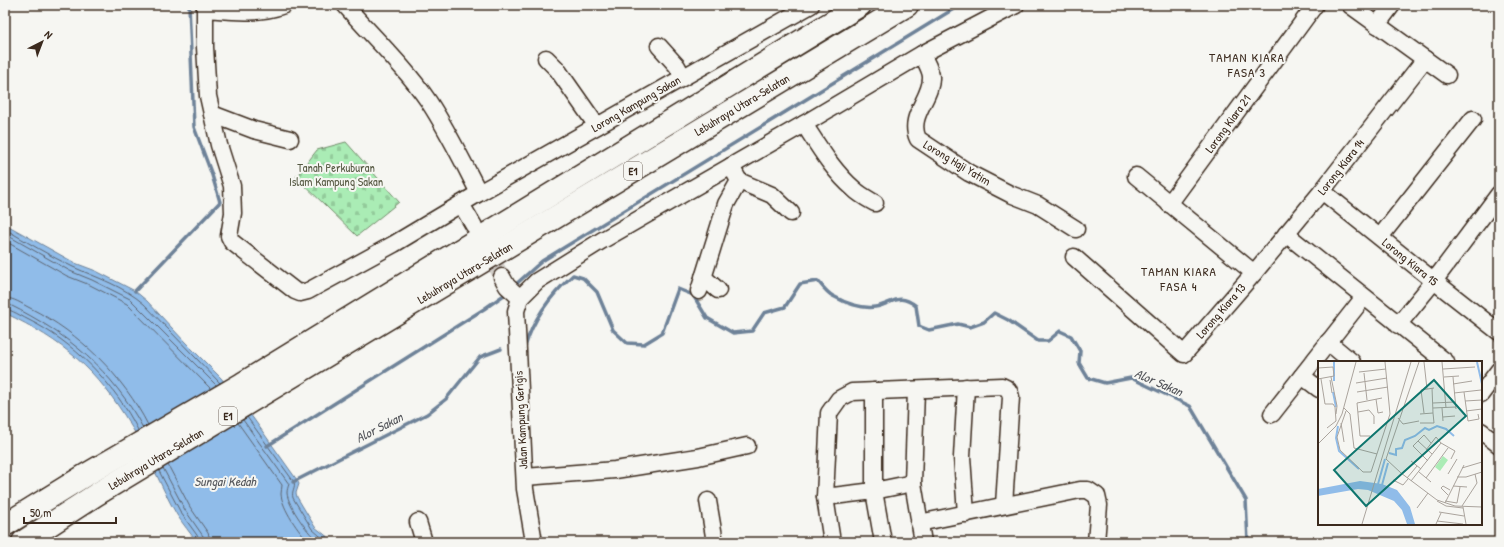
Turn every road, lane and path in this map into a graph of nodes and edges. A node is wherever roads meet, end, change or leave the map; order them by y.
1 (284, 5) edge
2 (345, 5) edge
3 (811, 5) edge
4 (860, 5) edge
5 (907, 5) edge
6 (1016, 5) edge
7 (1315, 5) edge
8 (1350, 5) edge
9 (1392, 5) edge
10 (205, 7) edge
11 (1377, 25) junction
12 (659, 46) dead end
13 (922, 54) junction
14 (546, 58) dead end
15 (1425, 59) junction
16 (1447, 75) dead end
17 (683, 77) junction
18 (212, 114) junction
19 (1473, 119) dead end
20 (804, 124) junction
21 (597, 126) junction
22 (290, 139) dead end
23 (731, 166) junction
24 (1136, 176) dead end
25 (739, 181) junction
26 (1322, 191) junction
27 (479, 193) junction
28 (1499, 194) edge
29 (875, 203) dead end
30 (461, 204) junction
31 (1169, 204) junction
32 (791, 214) dead end
33 (474, 226) dead end
34 (1076, 229) dead end
35 (1286, 234) junction
36 (1380, 237) junction
37 (1074, 257) dead end
38 (1254, 273) junction
39 (502, 277) tunnel mouth
40 (1434, 281) junction
41 (718, 290) dead end
42 (1364, 297) junction
43 (520, 298) junction
44 (1398, 325) junction
45 (1499, 332) edge
46 (1328, 342) junction
47 (1351, 361) edge
48 (1445, 361) edge
49 (1499, 370) edge
50 (1302, 376) junction
51 (966, 387) junction
52 (1318, 389) edge
53 (916, 390) junction
54 (874, 391) junction
55 (1482, 391) edge
56 (1272, 414) dead end
57 (1482, 432) edge
58 (1499, 445) edge
59 (747, 446) dead end
60 (525, 477) junction
61 (913, 483) junction
62 (874, 491) junction
63 (825, 497) junction
64 (708, 501) dead end
65 (1004, 505) junction
66 (966, 514) junction
67 (418, 522) dead end
68 (919, 522) junction
69 (5, 525) edge
70 (1093, 541) edge
71 (23, 542) edge
72 (424, 542) edge
73 (534, 542) edge
74 (715, 542) edge
75 (830, 542) edge
76 (883, 542) edge
77 (923, 542) edge

1 - 10 street
2 - 27 street
3 - 17 street, Lorong Kampung Sakan
4 - 69 highway, Lebuhraya Utara–Selatan / E1
5 - 71 highway, Lebuhraya Utara–Selatan / E1
6 - 13 street
7 - 31 street, Lorong Kiara 21
8 - 11 street
9 - 11 street
10 - 18 street
11 - 15 street
12 - 17 street
13 - 20 street
13 - 34 street, Lorong Haji Yatim
14 - 21 street
15 - 16 street
15 - 26 street, Lorong Kiara 14
17 - 21 street, Lorong Kampung Sakan
18 - 22 street
18 - 30 street, Lorong Kampung Sakan
19 - 36 street
20 - 23 street
20 - 29 street
21 - 27 street, Lorong Kampung Sakan
23 - 25 street
23 - 43 street
24 - 31 street, Lorong Kiara 13
25 - 32 street
25 - 41 street
26 - 35 street, Lorong Kiara 14
26 - 36 street, Lorong Kiara 15
27 - 30 street, Lorong Kampung Sakan
28 - 40 street
30 - 33 street
31 - 38 street, Lorong Kiara 13
35 - 38 street, Lorong Kiara 14
35 - 42 street
36 - 40 street, Lorong Kiara 15
37 - 38 street, Lorong Kiara 13
39 - 43 street
40 - 44 street
40 - 45 street, Lorong Kiara 15
42 - 44 street
42 - 46 street
43 - 60 street, Jalan Kampung Gerigis
44 - 48 street
46 - 47 street
46 - 50 street
49 - 55 street
50 - 52 street
50 - 56 street
51 - 53 street
51 - 65 street
51 - 66 street
53 - 54 street
53 - 61 street
54 - 62 street
54 - 63 street
57 - 58 street
59 - 60 street
60 - 73 street, Jalan Kampung Gerigis
61 - 62 street
61 - 68 street
62 - 63 street
62 - 76 street
63 - 75 street
64 - 74 street
65 - 66 street
65 - 70 street
66 - 68 street
67 - 72 street
68 - 77 street

